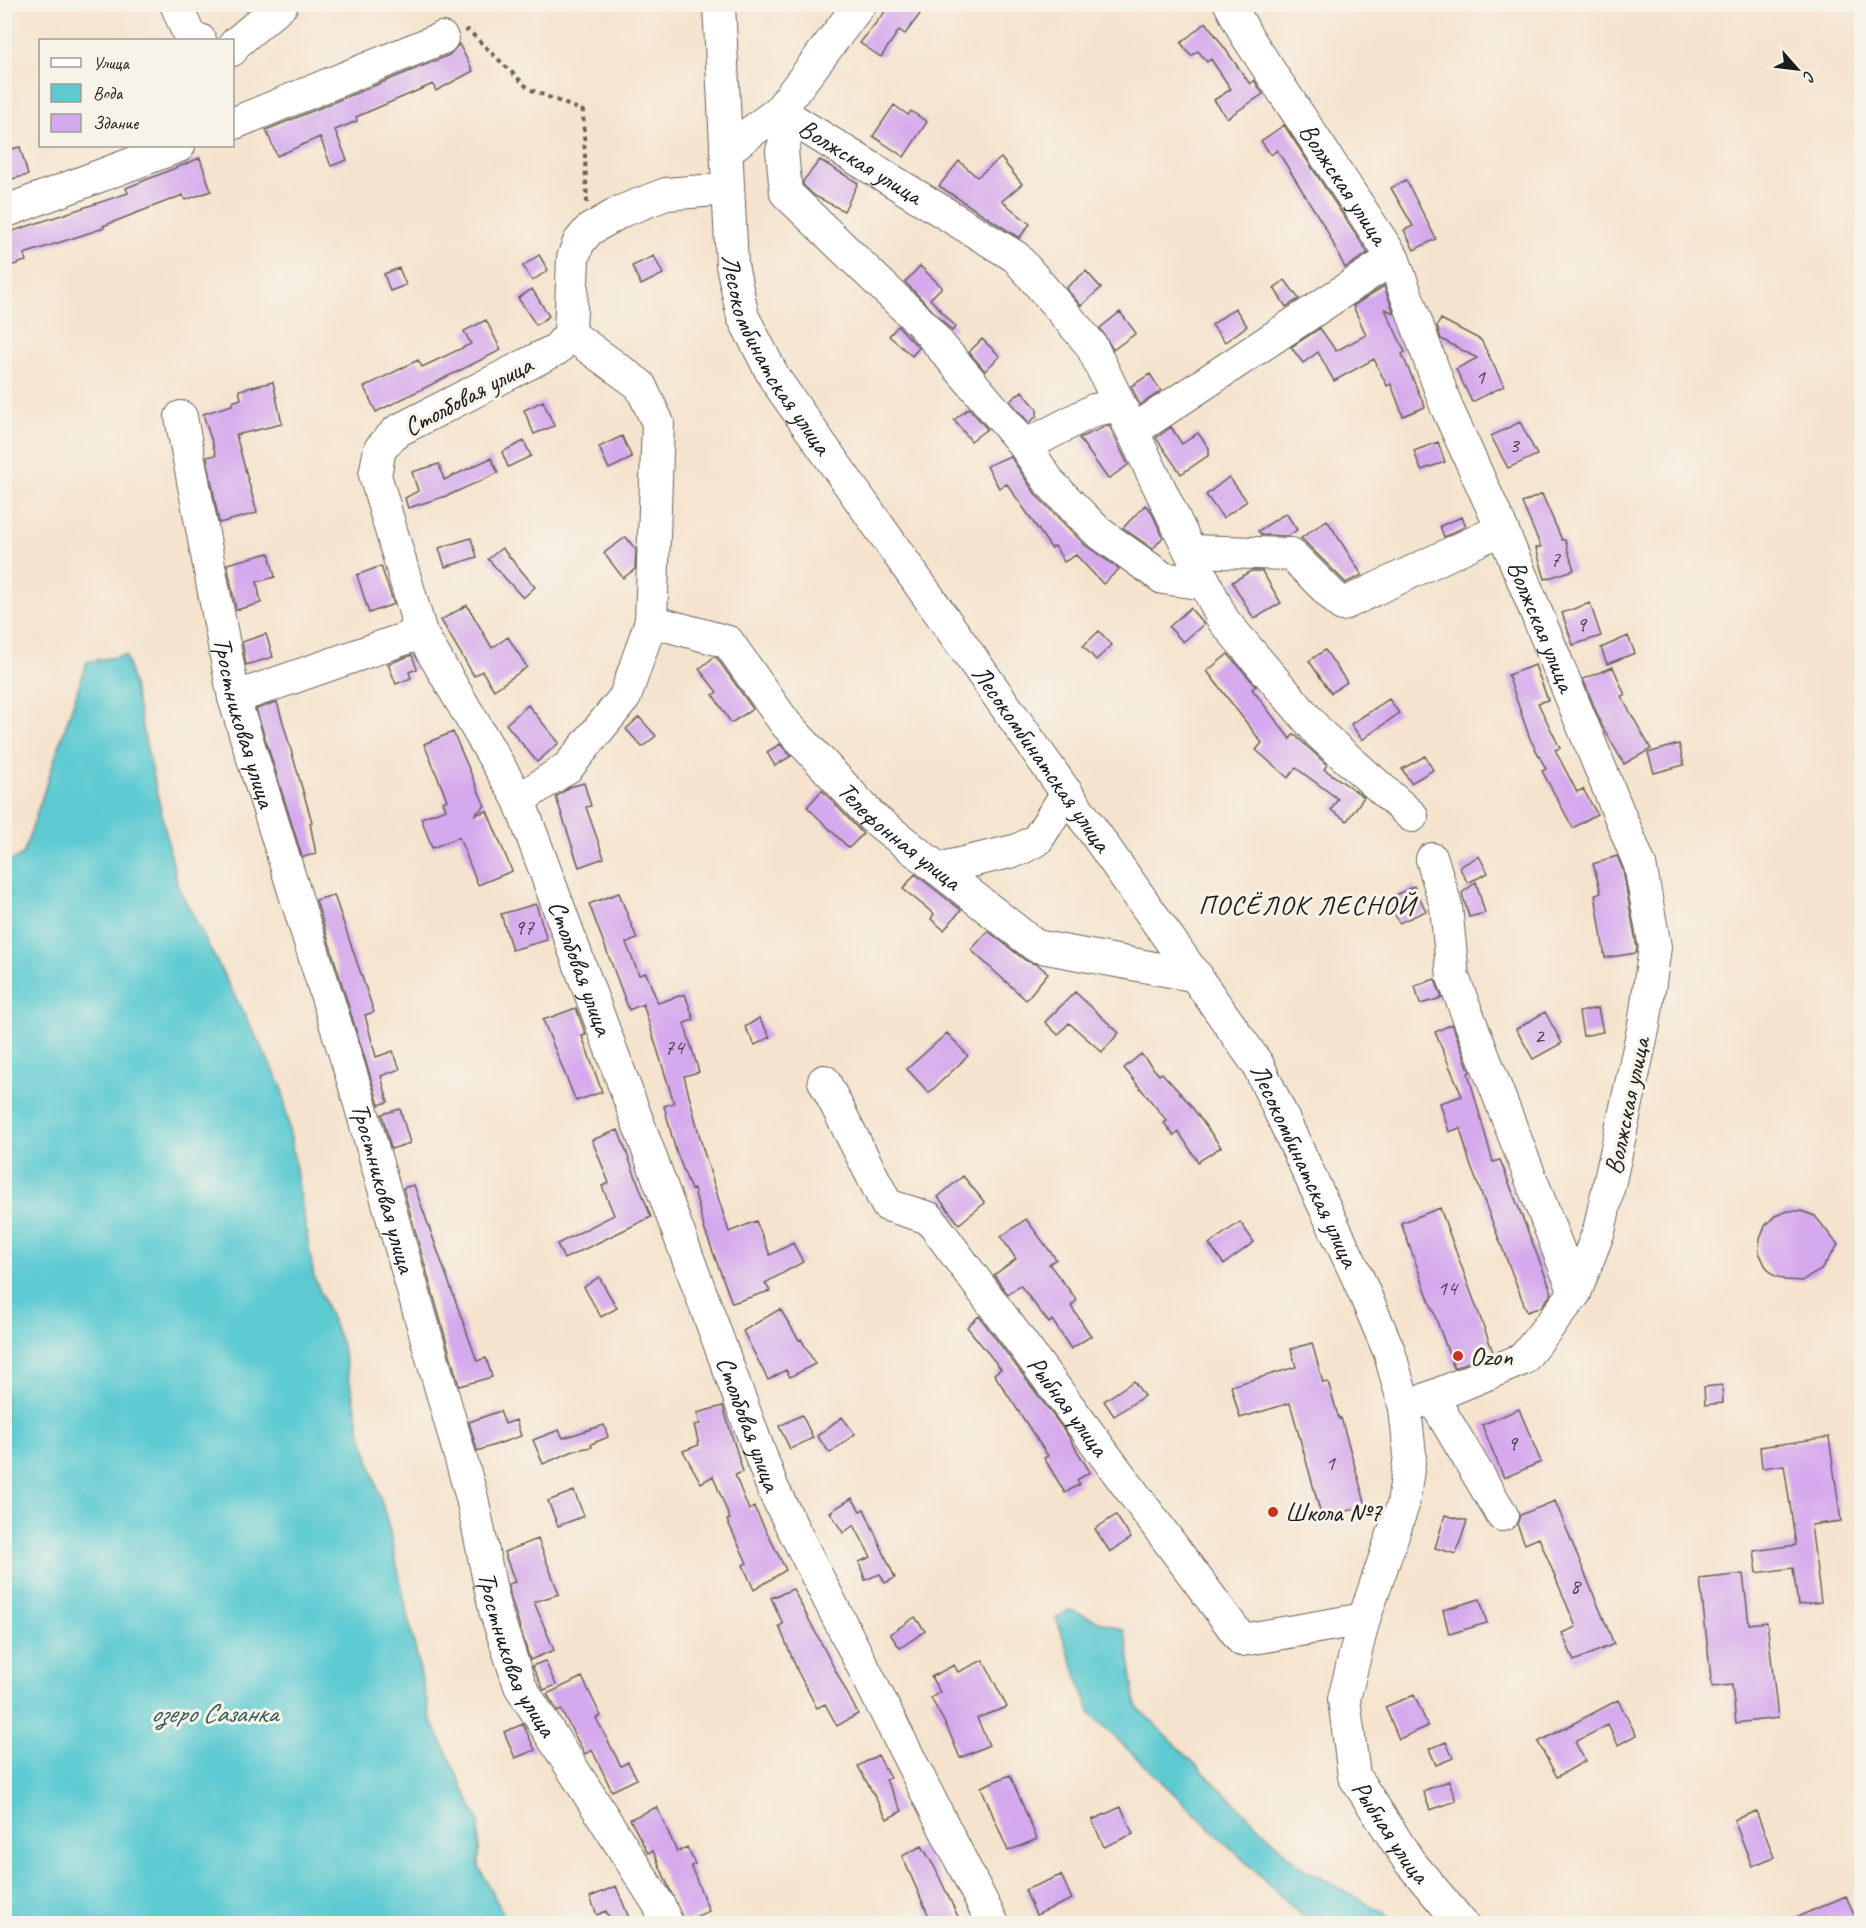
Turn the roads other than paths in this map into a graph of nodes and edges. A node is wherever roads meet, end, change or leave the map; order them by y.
1 (176, 4) edge
2 (282, 4) edge
3 (719, 4) edge
4 (860, 4) edge
5 (1230, 4) edge
6 (442, 38) road end
7 (191, 39) edge
8 (234, 45) edge
9 (785, 115) junction
10 (234, 123) edge
11 (176, 147) edge
12 (726, 151) junction
13 (728, 189) junction
14 (4, 212) edge
15 (1393, 258) junction
16 (570, 334) junction
17 (181, 417) dead end
18 (1127, 418) junction
19 (1024, 446) junction
20 (1502, 529) junction
21 (1191, 551) junction
22 (1206, 584) junction
23 (651, 621) junction
24 (421, 633) junction
25 (234, 698) junction
26 (1067, 793) junction
27 (519, 800) junction
28 (1412, 816) dead end
29 (1432, 859) dead end
30 (938, 869) junction
31 (1197, 976) junction
32 (824, 1081) dead end
33 (1575, 1293) junction
34 (1419, 1402) junction
35 (1403, 1504) joint
36 (1502, 1515) dead end
37 (1364, 1619) junction
38 (667, 1923) edge
39 (993, 1923) edge
40 (1462, 1923) edge

1 - 7 street
2 - 8 street
3 - 12 street, Лесокомбинатская улица
4 - 9 street, Волжская улица
5 - 15 street, Волжская улица
6 - 10 street
9 - 12 street, Волжская улица
9 - 18 street, Волжская улица
9 - 19 street
11 - 14 street
12 - 13 street, Лесокомбинатская улица
13 - 16 street
13 - 26 street, Лесокомбинатская улица
15 - 18 street
15 - 20 street, Волжская улица
16 - 23 street
16 - 24 street, Столбовая улица
17 - 25 street, Тростниковая улица
18 - 19 street
18 - 21 street, Волжская улица
19 - 22 street
20 - 21 street
20 - 33 street, Волжская улица
21 - 22 street, Волжская улица
22 - 28 street, Волжская улица
23 - 27 street
23 - 30 street, Телефонная улица
24 - 25 street
24 - 27 street, Столбовая улица
25 - 38 street, Тростниковая улица
26 - 30 street
26 - 31 street, Лесокомбинатская улица
27 - 39 street, Столбовая улица
29 - 33 street
30 - 31 street, Телефонная улица
31 - 34 street, Лесокомбинатская улица
32 - 37 street, Рыбная улица
33 - 34 street, Волжская улица
34 - 35 street, Лесокомбинатская улица
34 - 36 street
35 - 37 street, Рыбная улица
37 - 40 street, Рыбная улица

